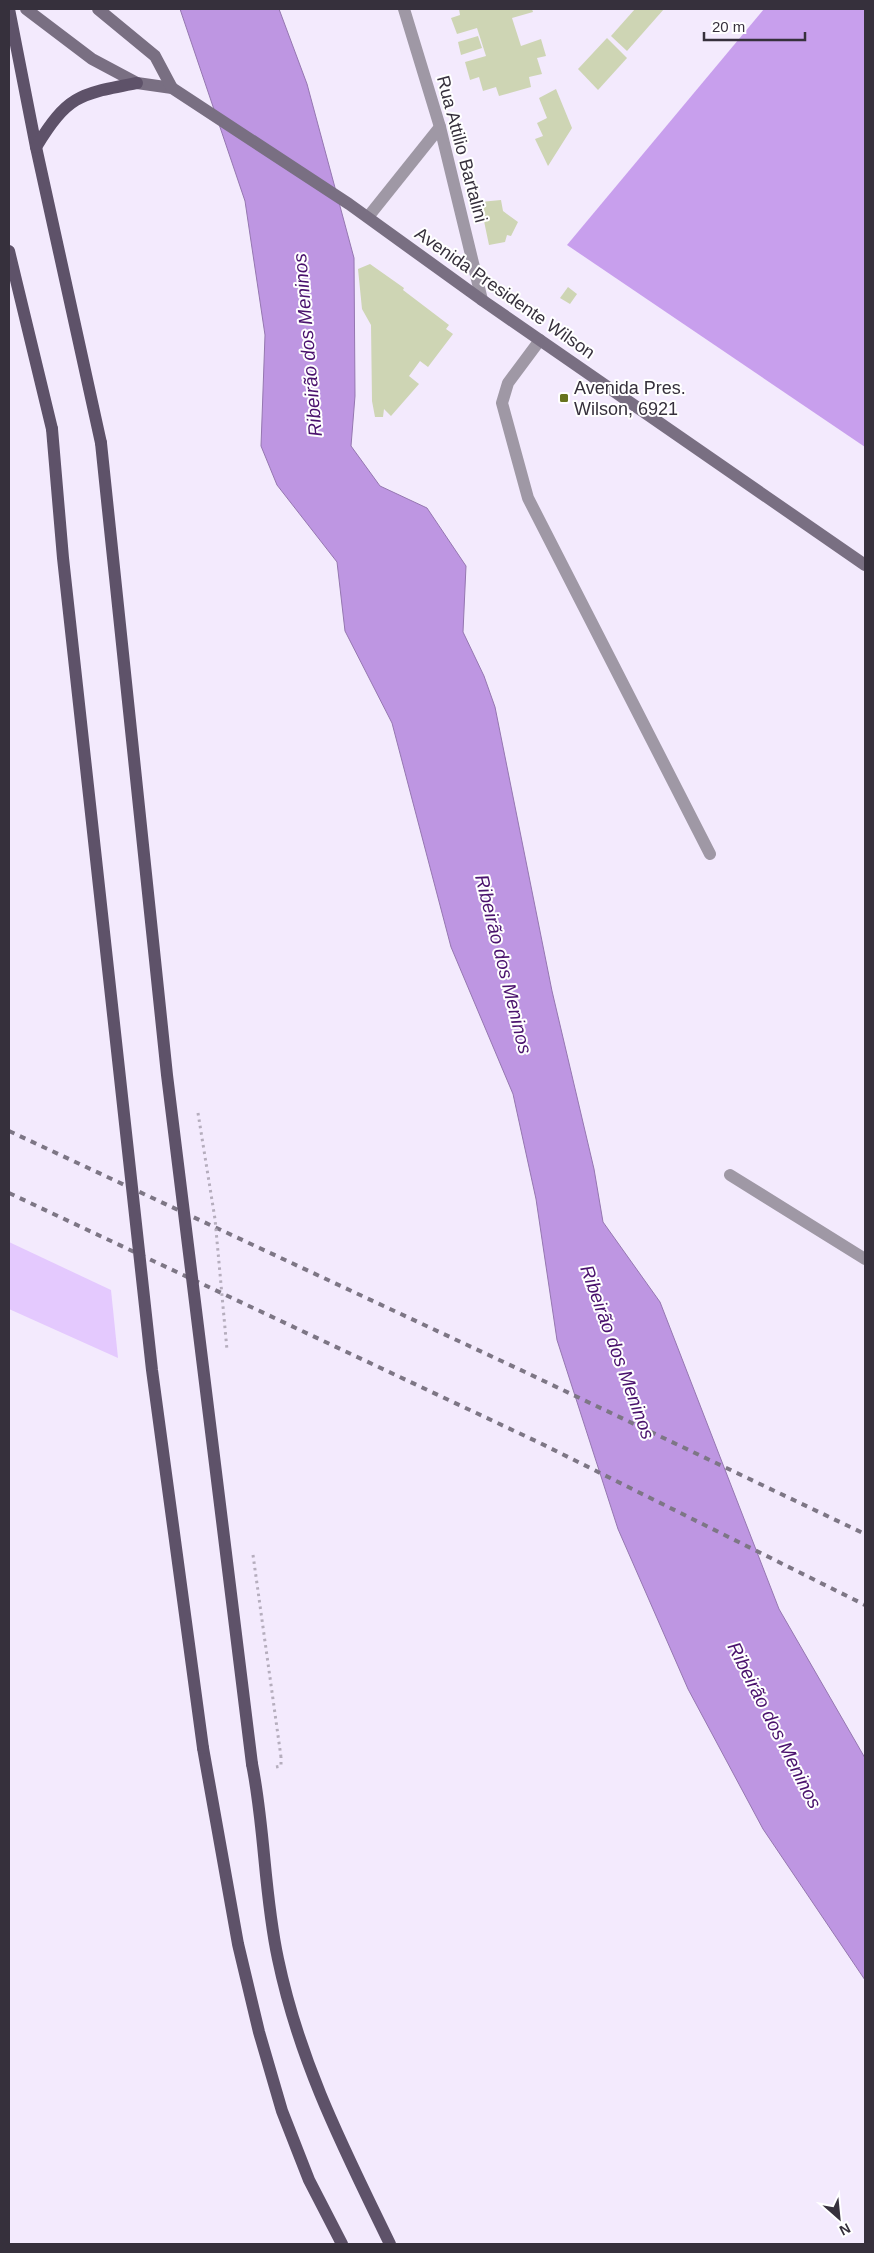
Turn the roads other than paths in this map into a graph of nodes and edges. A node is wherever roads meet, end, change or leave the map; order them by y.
1 (9, 9) edge
2 (26, 9) edge
3 (98, 9) edge
4 (404, 9) edge
5 (137, 83) junction
6 (172, 88) junction
7 (440, 127) junction
8 (36, 147) junction
9 (368, 217) junction
10 (9, 251) edge
11 (482, 300) junction
12 (540, 340) junction
13 (865, 565) edge
14 (710, 854) dead end
15 (730, 1175) dead end
16 (865, 1259) edge
17 (342, 2244) edge
18 (390, 2244) edge

1 - 8 main road
2 - 5 main road
3 - 6 main road
4 - 7 street, Rua Attilio Bartalini
5 - 6 main road
5 - 8 main road
6 - 9 main road, Avenida Presidente Wilson
7 - 9 street
7 - 11 street, Rua Attilio Bartalini
8 - 18 main road, bridge
9 - 11 main road, Avenida Presidente Wilson
10 - 17 main road, bridge
11 - 12 main road, Avenida Presidente Wilson
12 - 13 main road, Avenida Presidente Wilson
12 - 14 street
15 - 16 street

